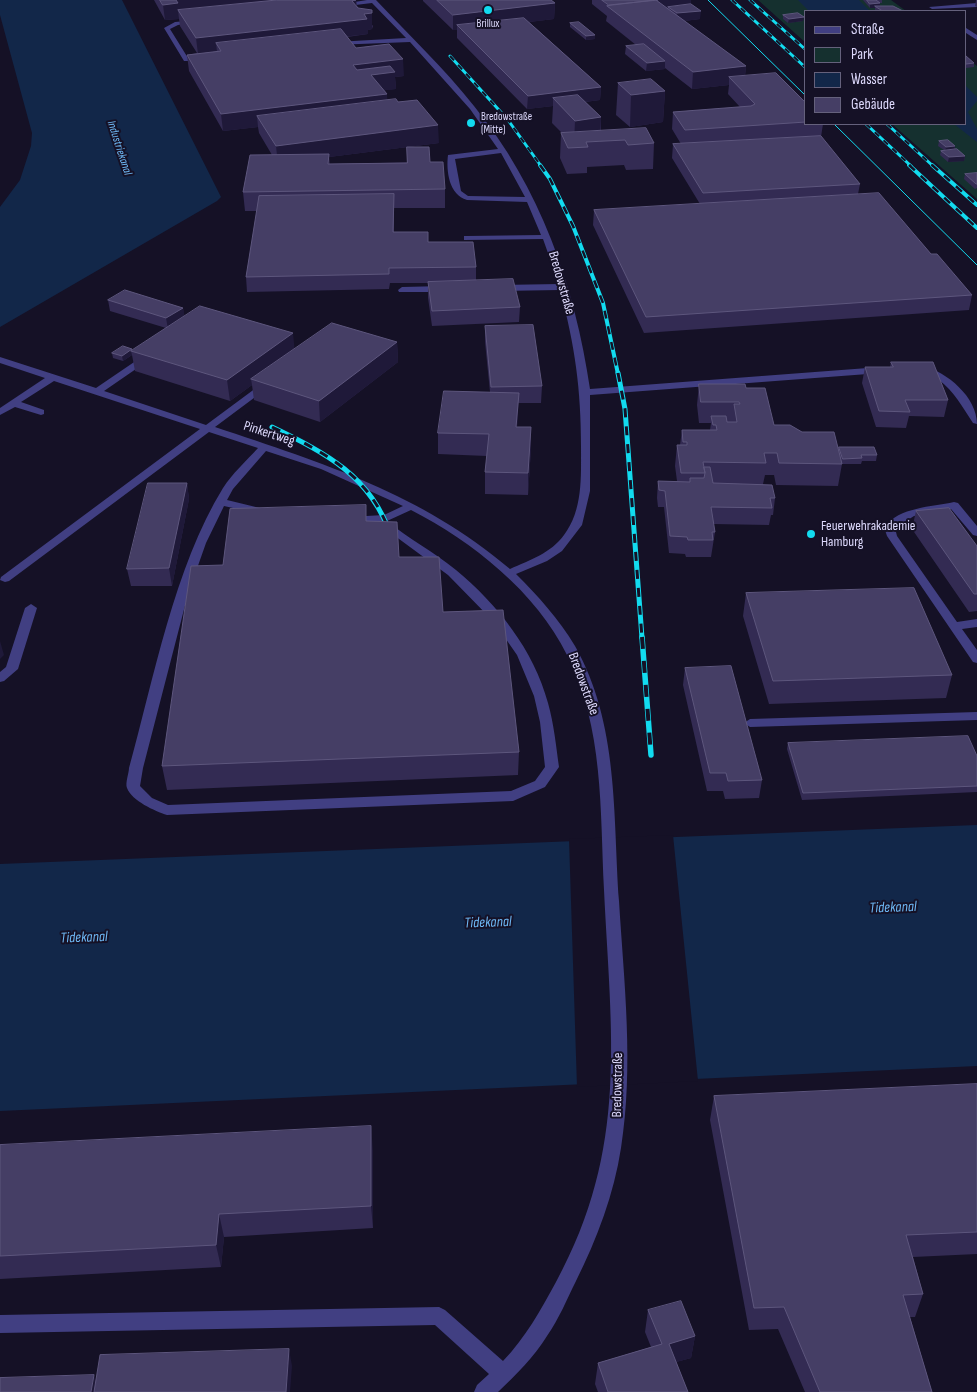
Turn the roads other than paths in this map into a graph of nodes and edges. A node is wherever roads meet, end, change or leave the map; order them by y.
1 (374, 1) edge
2 (977, 5) edge
3 (335, 6) edge
4 (936, 10) edge
5 (207, 19) edge
6 (410, 40) junction
7 (324, 45) edge
8 (215, 58) edge
9 (502, 151) junction
10 (531, 200) junction
11 (547, 237) junction
12 (467, 238) dead end
13 (564, 287) junction
14 (490, 288) edge
15 (451, 289) edge
16 (402, 290) dead end
17 (159, 350) edge
18 (0, 360) edge
19 (908, 368) edge
20 (890, 369) edge
21 (276, 377) edge
22 (52, 378) junction
23 (97, 392) junction
24 (586, 392) junction
25 (13, 403) junction
26 (0, 412) edge
27 (41, 412) dead end
28 (977, 421) edge
29 (209, 429) junction
30 (264, 447) junction
31 (221, 502) junction
32 (412, 506) junction
33 (274, 512) edge
34 (339, 519) edge
35 (379, 519) junction
36 (977, 533) edge
37 (510, 572) junction
38 (2, 580) edge
39 (32, 608) dead end
40 (977, 623) edge
41 (954, 626) junction
42 (977, 659) edge
43 (0, 678) edge
44 (977, 716) edge
45 (750, 723) dead end
46 (0, 1324) edge
47 (503, 1374) junction
48 (484, 1392) edge

1 - 3 street
1 - 6 street, Bredowstraße
2 - 4 street
5 - 8 street
6 - 7 street
6 - 9 street, Bredowstraße
9 - 10 street, Bredowstraße
9 - 10 street
10 - 11 street, Bredowstraße
11 - 12 street
11 - 13 street, Bredowstraße
13 - 14 street
13 - 24 street, Bredowstraße
15 - 16 street
17 - 23 street
18 - 22 street, Pinkertweg
19 - 28 street
20 - 24 street
21 - 29 street
22 - 23 street, Pinkertweg
22 - 25 street
23 - 29 street, Pinkertweg
24 - 37 street, Bredowstraße
25 - 26 street
25 - 27 street
29 - 30 street, Pinkertweg
29 - 38 street
30 - 31 street
30 - 32 street, Pinkertweg
31 - 33 street
31 - 35 street
32 - 35 street
32 - 37 street, Pinkertweg
34 - 35 street
36 - 41 street
37 - 47 street, Bredowstraße
39 - 43 street
40 - 41 street
41 - 42 street
44 - 45 street
46 - 47 street
47 - 48 street, Bredowstraße

